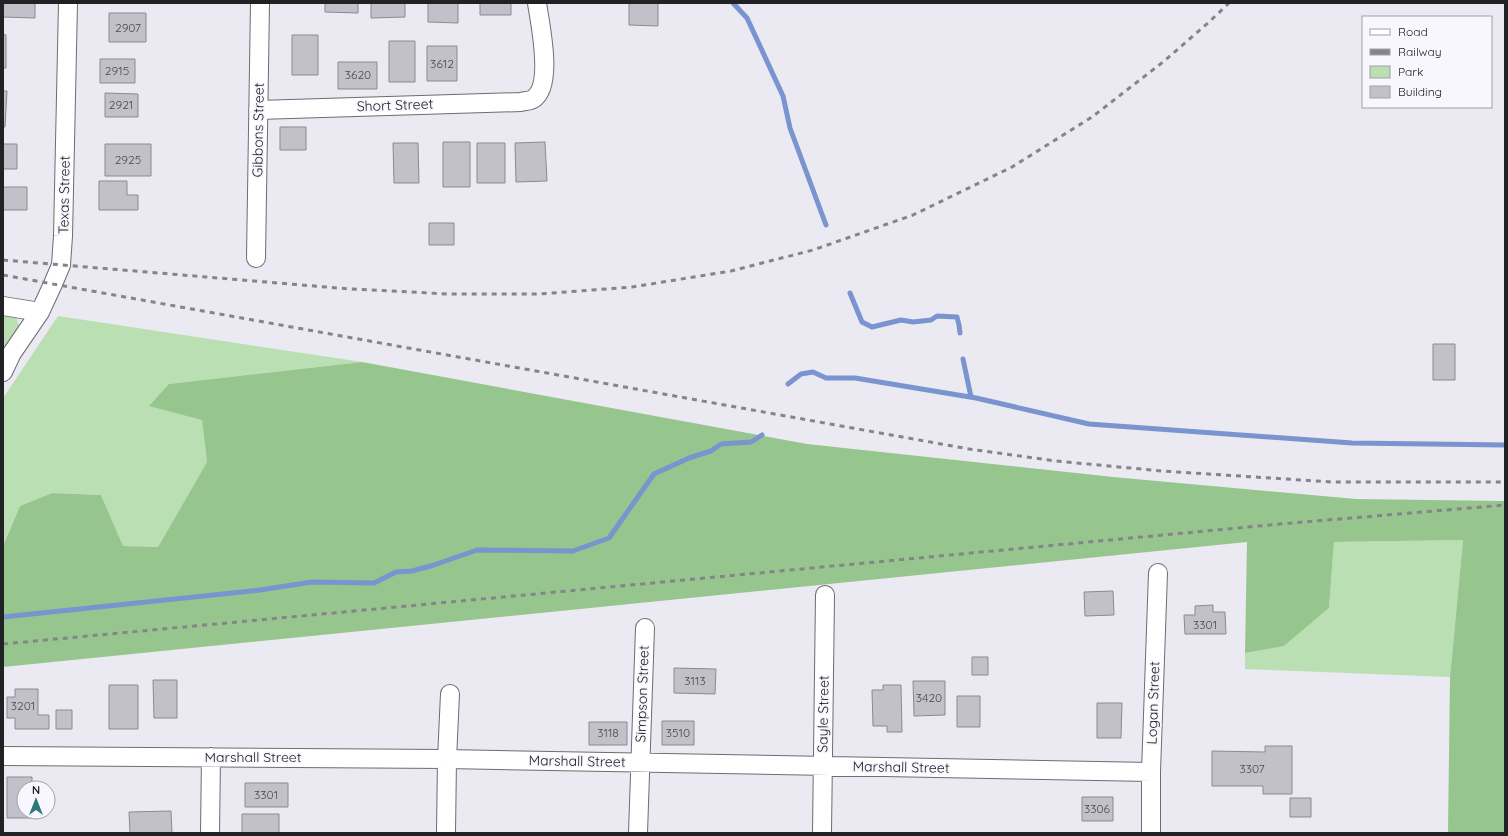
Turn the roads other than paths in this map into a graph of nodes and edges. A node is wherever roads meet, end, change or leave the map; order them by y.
1 (68, 3) edge
2 (260, 3) edge
3 (537, 3) edge
4 (258, 110) junction
5 (256, 258) dead end
6 (3, 306) edge
7 (40, 312) junction
8 (3, 372) edge
9 (1158, 573) dead end
10 (825, 595) dead end
11 (645, 628) dead end
12 (450, 694) dead end
13 (3, 756) edge
14 (211, 757) junction
15 (447, 759) junction
16 (639, 762) junction
17 (822, 765) junction
18 (1151, 772) junction
19 (210, 833) edge
20 (446, 833) edge
21 (638, 833) edge
22 (822, 833) edge
23 (1151, 833) edge

1 - 7 street, Texas Street
2 - 4 street, Gibbons Street
3 - 4 street, Short Street
4 - 5 street, Gibbons Street
6 - 7 street
7 - 8 street, Texas Street
9 - 18 street, Logan Street
10 - 17 street, Sayle Street
11 - 16 street, Simpson Street
12 - 15 street
13 - 14 street, Marshall Street
14 - 15 street, Marshall Street
14 - 19 street
15 - 16 street, Marshall Street
15 - 20 street
16 - 17 street, Marshall Street
16 - 21 street, Simpson Street
17 - 18 street, Marshall Street
17 - 22 street, Sayle Street
18 - 23 street, Logan Street

